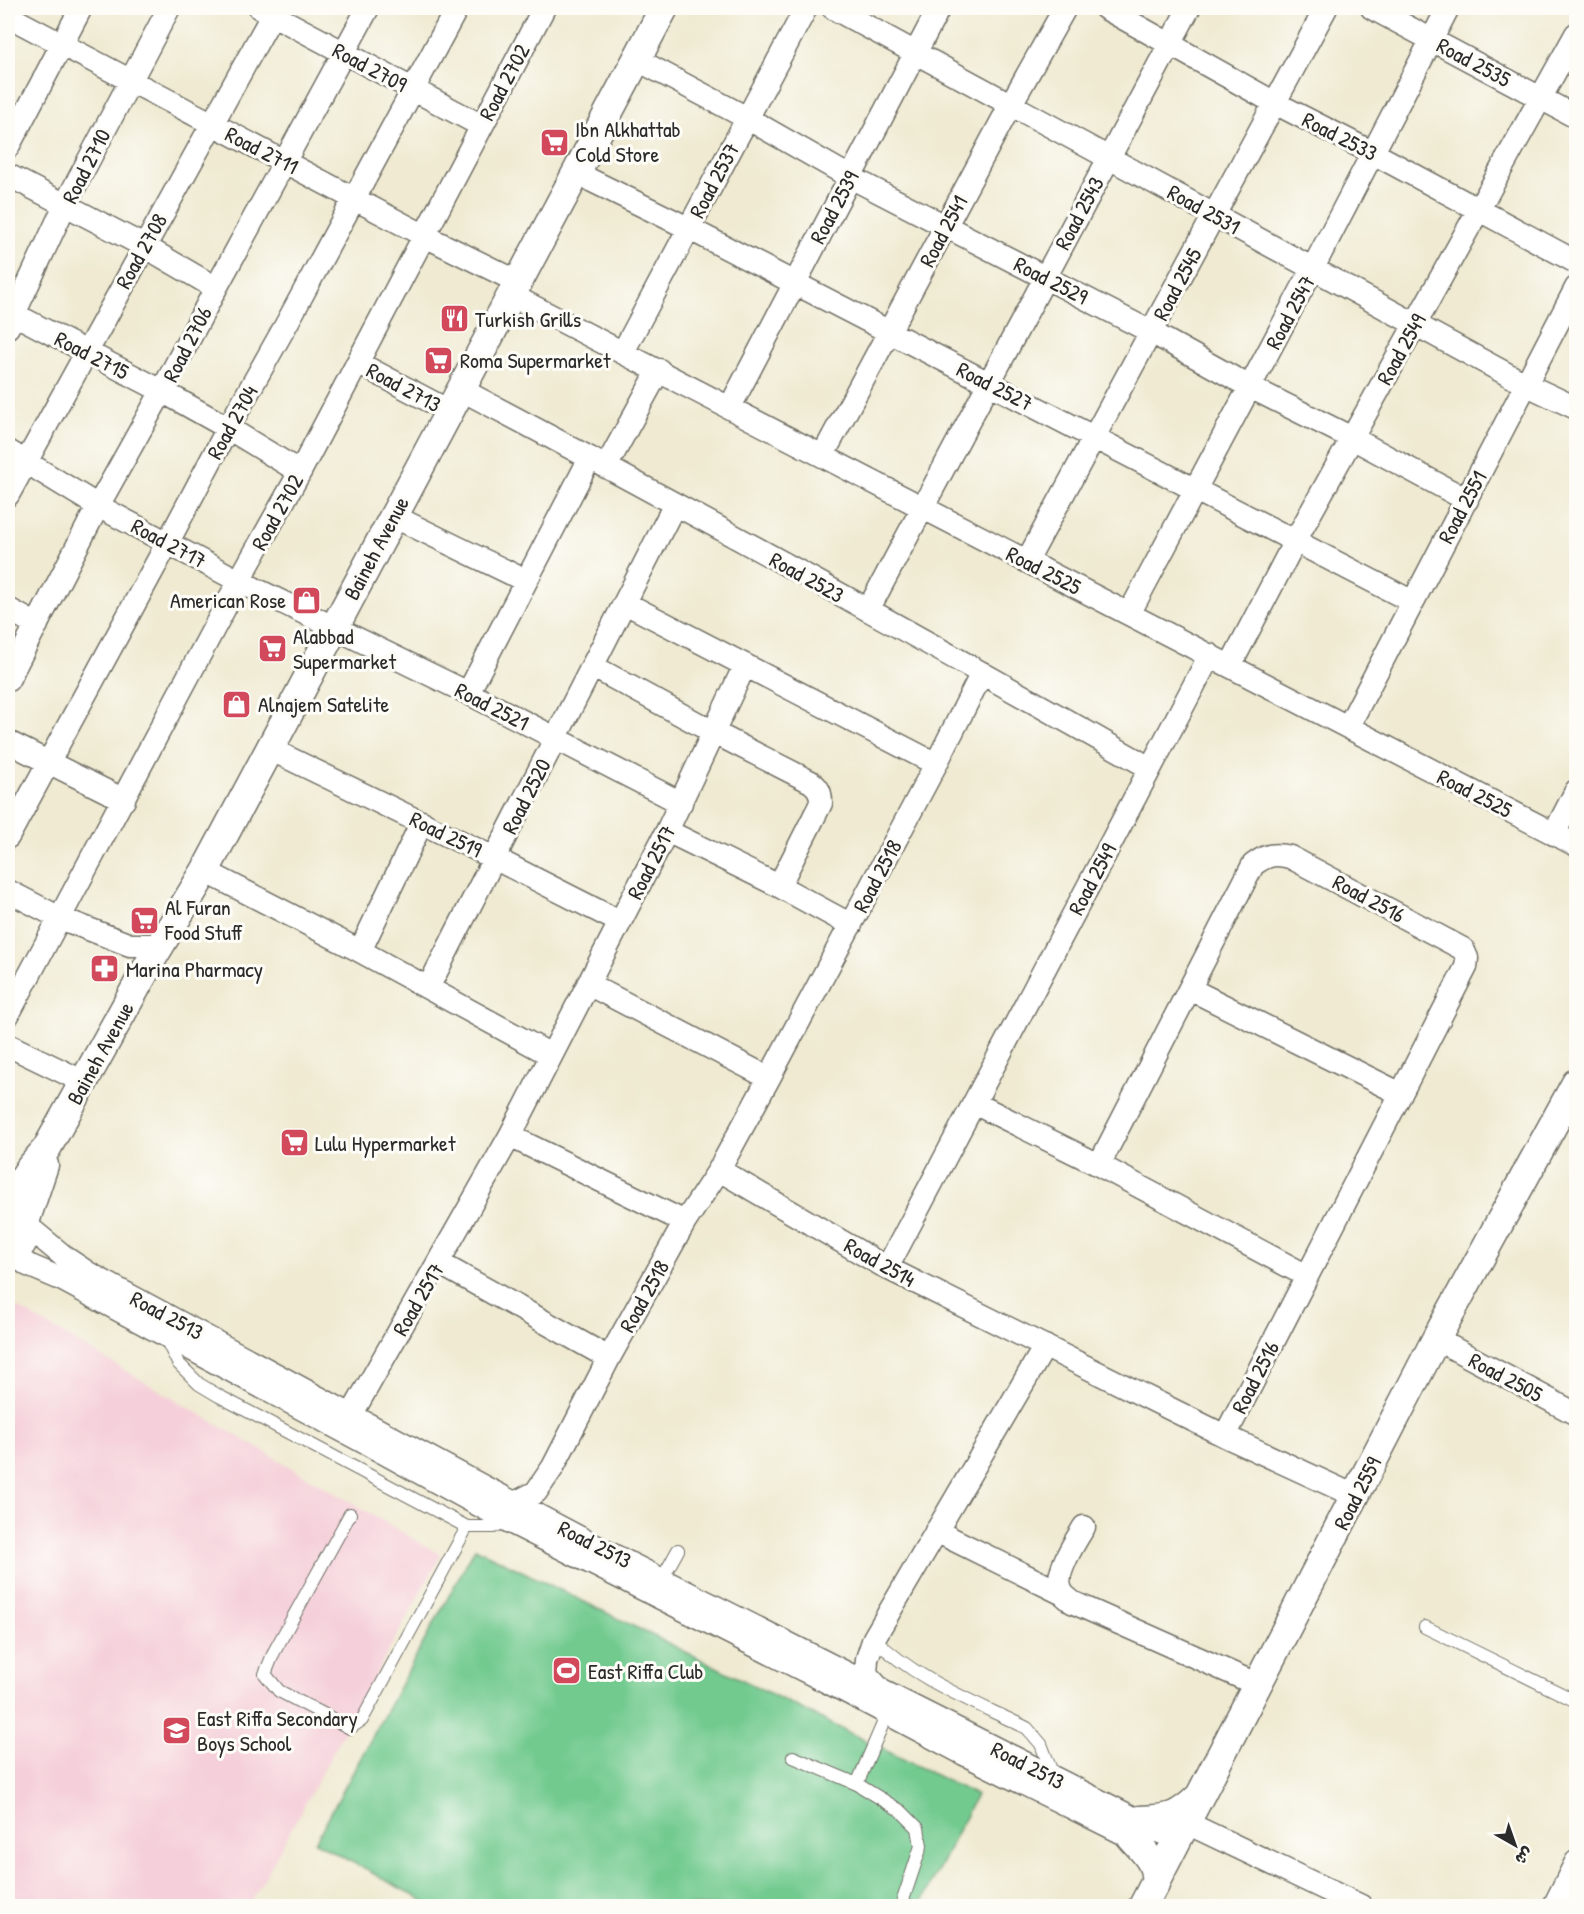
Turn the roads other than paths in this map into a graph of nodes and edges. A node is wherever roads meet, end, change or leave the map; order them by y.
1 (81, 8) edge
2 (169, 8) edge
3 (368, 8) edge
4 (457, 8) edge
5 (544, 8) edge
6 (664, 8) edge
7 (806, 8) edge
8 (833, 8) edge
9 (939, 8) edge
10 (1065, 8) edge
11 (1105, 8) edge
12 (1189, 8) edge
13 (1326, 8) edge
14 (1372, 8) edge
15 (1448, 8) edge
16 (269, 10) edge
17 (8, 16) edge
18 (1576, 34) edge
19 (1431, 40) junction
20 (1171, 43) junction
21 (62, 46) junction
22 (916, 52) junction
23 (344, 53) junction
24 (636, 59) junction
25 (130, 80) junction
26 (414, 90) junction
27 (1541, 98) junction
28 (1275, 103) junction
29 (1011, 104) junction
30 (1576, 117) edge
31 (747, 118) junction
32 (211, 124) junction
33 (482, 126) junction
34 (8, 147) edge
35 (1373, 153) junction
36 (1109, 157) junction
37 (284, 161) junction
38 (576, 173) junction
39 (8, 175) edge
40 (850, 177) junction
41 (354, 197) junction
42 (65, 205) junction
43 (1478, 210) junction
44 (1215, 215) junction
45 (946, 226) junction
46 (688, 228) junction
47 (425, 236) junction
48 (144, 246) junction
49 (1576, 262) edge
50 (1313, 268) junction
51 (1044, 277) junction
52 (795, 283) junction
53 (216, 288) junction
54 (1576, 288) edge
55 (515, 289) junction
56 (10, 317) edge
57 (1415, 324) junction
58 (889, 332) junction
59 (1151, 332) junction
60 (87, 352) junction
61 (623, 352) junction
62 (358, 363) junction
63 (659, 370) junction
64 (988, 383) junction
65 (1527, 385) junction
66 (1250, 387) junction
67 (162, 391) junction
68 (456, 401) junction
69 (730, 407) junction
70 (1576, 408) edge
71 (228, 428) junction
72 (1094, 437) junction
73 (1352, 438) junction
74 (823, 455) junction
75 (17, 456) edge
76 (598, 462) junction
77 (300, 472) junction
78 (1195, 489) junction
79 (8, 495) edge
80 (1467, 500) junction
81 (675, 504) junction
82 (98, 506) junction
83 (922, 507) junction
84 (393, 516) junction
85 (1294, 541) junction
86 (168, 542) junction
87 (1027, 561) junction
88 (239, 581) junction
89 (526, 581) junction
90 (1413, 602) junction
91 (625, 603) junction
92 (8, 609) edge
93 (868, 610) junction
94 (1129, 614) junction
95 (37, 625) junction
96 (334, 627) junction
97 (1220, 661) junction
98 (745, 665) junction
99 (592, 666) junction
100 (982, 673) junction
101 (8, 680) edge
102 (468, 693) junction
103 (1348, 727) junction
104 (714, 732) junction
105 (556, 738) junction
106 (8, 742) edge
107 (270, 748) junction
108 (47, 761) junction
109 (936, 764) junction
110 (1150, 768) junction
111 (1576, 790) edge
112 (123, 800) junction
113 (681, 803) junction
114 (422, 822) junction
115 (668, 831) junction
116 (1554, 834) junction
117 (8, 837) edge
118 (1576, 845) edge
119 (494, 858) junction
120 (205, 871) junction
121 (779, 886) junction
122 (8, 891) edge
123 (60, 918) junction
124 (620, 922) junction
125 (851, 925) junction
126 (163, 941) junction
127 (360, 951) junction
128 (588, 984) junction
129 (428, 988) junction
130 (1190, 989) junction
131 (8, 1015) edge
132 (8, 1045) edge
133 (551, 1055) junction
134 (769, 1078) junction
135 (84, 1082) junction
136 (1576, 1083) edge
137 (1401, 1094) junction
138 (974, 1103) junction
139 (510, 1136) junction
140 (1099, 1165) junction
141 (718, 1170) junction
142 (17, 1213) edge
143 (685, 1222) junction
144 (9, 1253) edge
145 (439, 1263) junction
146 (887, 1268) junction
147 (1307, 1276) junction
148 (164, 1335) junction
149 (1436, 1339) junction
150 (1045, 1346) junction
151 (609, 1358) junction
152 (1576, 1414) edge
153 (347, 1422) junction
154 (1225, 1436) junction
155 (1355, 1496) junction
156 (510, 1512) junction
157 (350, 1514) dead end
158 (467, 1527) junction
159 (1084, 1527) dead end
160 (936, 1531) junction
161 (678, 1550) dead end
162 (662, 1579) junction
163 (1063, 1594) junction
164 (1425, 1627) dead end
165 (874, 1638) junction
166 (826, 1661) junction
167 (847, 1682) junction
168 (1256, 1684) junction
169 (879, 1688) junction
170 (1576, 1701) edge
171 (887, 1714) junction
172 (793, 1757) dead end
173 (1054, 1779) junction
174 (856, 1784) junction
175 (1202, 1793) junction
176 (1136, 1828) junction
177 (1178, 1840) junction
178 (1576, 1863) edge
179 (1149, 1895) edge
180 (1352, 1904) edge
181 (901, 1906) edge
182 (1554, 1906) edge

1 - 21 street
2 - 25 street, Road 2710
3 - 23 street, Road 2706
4 - 26 street, Road 2704
5 - 33 street, Road 2702
6 - 24 street, Baineh Avenue
7 - 31 street, Road 2537
8 - 22 street, Road 2531
9 - 22 street, Road 2539
10 - 29 street, Road 2541
11 - 20 street, Road 2533
12 - 20 street, Road 2543
13 - 28 street, Road 2545
14 - 19 street, Road 2535
15 - 19 street, Road 2547
16 - 23 street, Road 2709
16 - 32 street, Road 2708
17 - 21 street, Road 2711
18 - 27 street, Road 2549
19 - 27 street, Road 2535
19 - 35 street, Road 2547
20 - 28 street, Road 2533
20 - 36 street, Road 2543
21 - 25 street, Road 2711
21 - 34 street
22 - 29 street, Road 2531
22 - 40 street, Road 2539
23 - 26 street, Road 2709
23 - 37 street, Road 2706
24 - 31 street, Road 2529
24 - 38 street, Baineh Avenue
25 - 32 street, Road 2711
25 - 42 street, Road 2710
26 - 33 street, Road 2709
26 - 41 street, Road 2704
27 - 30 street, Road 2535
27 - 43 street, Road 2549
28 - 35 street, Road 2533
28 - 44 street, Road 2545
29 - 36 street, Road 2531
29 - 45 street, Road 2541
31 - 40 street, Road 2529
31 - 46 street, Road 2537
32 - 37 street, Road 2711
32 - 48 street, Road 2708
33 - 47 street, Road 2702
35 - 43 street, Road 2533
35 - 50 street, Road 2547
36 - 44 street, Road 2531
36 - 51 street, Road 2543
37 - 41 street, Road 2711
37 - 53 street, Road 2706
38 - 46 street, Road 2527
38 - 55 street, Baineh Avenue
39 - 42 street
40 - 45 street, Road 2529
40 - 52 street, Road 2539
41 - 47 street, Road 2711
41 - 71 street, Road 2704
42 - 48 street
42 - 56 street, Road 2710
43 - 49 street, Road 2533
43 - 57 street, Road 2549
44 - 50 street, Road 2531
44 - 59 street, Road 2545
45 - 51 street, Road 2529
45 - 58 street, Road 2541
46 - 52 street, Road 2527
46 - 61 street, Road 2537
47 - 55 street, Road 2711
47 - 62 street, Road 2702
48 - 53 street
48 - 60 street, Road 2708
50 - 57 street, Road 2531
50 - 66 street, Road 2547
51 - 59 street, Road 2529
51 - 64 street, Road 2543
52 - 58 street, Road 2527
52 - 69 street, Road 2539
53 - 67 street, Road 2706
54 - 65 street, Road 2551
55 - 61 street, Road 2525
55 - 68 street, Baineh Avenue
56 - 60 street, Road 2715
57 - 65 street, Road 2531
57 - 73 street, Road 2549
58 - 64 street, Road 2527
58 - 74 street, Road 2541
59 - 66 street, Road 2529
59 - 72 street, Road 2545
60 - 67 street, Road 2715
60 - 75 street, Road 2708
61 - 63 street, Road 2525
62 - 68 street, Road 2713
62 - 77 street, Road 2702
63 - 69 street, Road 2525
63 - 76 street
64 - 72 street, Road 2527
64 - 83 street, Road 2543
65 - 70 street, Road 2531
65 - 80 street, Road 2551
66 - 73 street, Road 2529
66 - 78 street, Road 2547
67 - 71 street, Road 2715
67 - 82 street, Road 2706
68 - 76 street, Road 2523
68 - 84 street, Baineh Avenue
69 - 74 street, Road 2525
71 - 77 street, Road 2715
71 - 86 street, Road 2704
72 - 78 street, Road 2527
72 - 87 street, Road 2545
73 - 80 street, Road 2529
73 - 85 street, Road 2549
74 - 83 street, Road 2525
75 - 79 street, Road 2708
75 - 82 street, Road 2717
76 - 81 street, Road 2523
76 - 89 street
77 - 88 street, Road 2702
78 - 85 street, Road 2527
78 - 94 street, Road 2547
80 - 90 street, Road 2551
81 - 91 street, Road 2520
81 - 93 street, Road 2523
82 - 86 street, Road 2717
82 - 95 street, Road 2706
83 - 87 street, Road 2525
83 - 93 street, Road 2543
84 - 89 street
84 - 96 street, Baineh Avenue
85 - 90 street, Road 2527
85 - 97 street, Road 2549
86 - 88 street, Road 2717
86 - 108 street, Road 2704
87 - 94 street, Road 2525
88 - 96 street, Road 2717
88 - 112 street, Road 2702
89 - 102 street
90 - 103 street, Road 2551
91 - 98 street
91 - 99 street, Road 2520
92 - 95 street
93 - 100 street, Road 2523
94 - 97 street, Road 2525
95 - 101 street, Road 2706
96 - 102 street, Road 2521
96 - 107 street, Baineh Avenue
97 - 103 street, Road 2525
97 - 110 street, Road 2549
98 - 104 street, Road 2517
98 - 109 street
99 - 104 street
99 - 105 street, Road 2520
100 - 109 street, Road 2518
100 - 110 street, Road 2523
102 - 105 street, Road 2521
103 - 116 street, Road 2525
104 - 113 street, Road 2517
104 - 121 street
105 - 113 street, Road 2521
105 - 119 street, Road 2520
106 - 108 street
107 - 114 street, Road 2519
107 - 120 street, Baineh Avenue
108 - 112 street
108 - 117 street, Road 2704
109 - 125 street, Road 2518
110 - 138 street, Road 2549
111 - 116 street
112 - 123 street, Road 2702
113 - 115 street, Road 2517
114 - 119 street, Road 2519
114 - 127 street
115 - 121 street
115 - 124 street, Road 2517
116 - 118 street, Road 2525
119 - 124 street, Road 2519
119 - 129 street, Road 2520
120 - 126 street, Baineh Avenue
120 - 127 street
121 - 125 street
122 - 123 street
123 - 126 street
123 - 131 street, Road 2702
124 - 128 street, Road 2517
125 - 134 street, Road 2518
126 - 135 street, Baineh Avenue
127 - 129 street
128 - 133 street, Road 2517
128 - 134 street
129 - 133 street
130 - 137 street
130 - 137 street, Road 2516
130 - 140 street, Road 2516
132 - 135 street
133 - 139 street, Road 2517
134 - 141 street, Road 2518
135 - 142 street, Baineh Avenue
136 - 149 street, Road 2559
137 - 147 street, Road 2516
138 - 140 street
138 - 146 street, Road 2549
139 - 143 street
139 - 145 street, Road 2517
140 - 147 street
141 - 143 street, Road 2518
141 - 146 street, Road 2514
142 - 144 street, Baineh Avenue
142 - 153 street, Road 2513
143 - 151 street, Road 2518
144 - 148 street, Road 2513
145 - 151 street, Road 2518
145 - 153 street, Road 2517
146 - 150 street, Road 2514
147 - 154 street, Road 2516
148 - 153 street, Road 2513
148 - 158 lane
149 - 152 street, Road 2505
149 - 155 street, Road 2559
150 - 154 street, Road 2514
150 - 160 street
151 - 156 street, Road 2518
153 - 156 street, Road 2513
154 - 155 street, Road 2514
155 - 168 street, Road 2559
156 - 158 lane
156 - 162 street, Road 2513
156 - 167 street, Road 2513
157 - 158 lane
159 - 163 street
160 - 163 street
160 - 165 street
161 - 162 lane
162 - 166 street, Road 2513
163 - 168 street
164 - 170 lane
165 - 166 street
165 - 169 street
165 - 173 lane
166 - 167 street, Road 2513
167 - 169 street, Road 2513
167 - 171 street, Road 2513
168 - 175 street, Road 2559
169 - 173 street, Road 2513
171 - 174 lane
171 - 176 street, Road 2513
172 - 174 lane
173 - 176 street, Road 2513
174 - 181 lane
175 - 176 street
175 - 177 street, Road 2559
176 - 177 street, Road 2513
176 - 179 street
177 - 179 street, Road 2559
177 - 180 street, Road 2513
178 - 182 street

